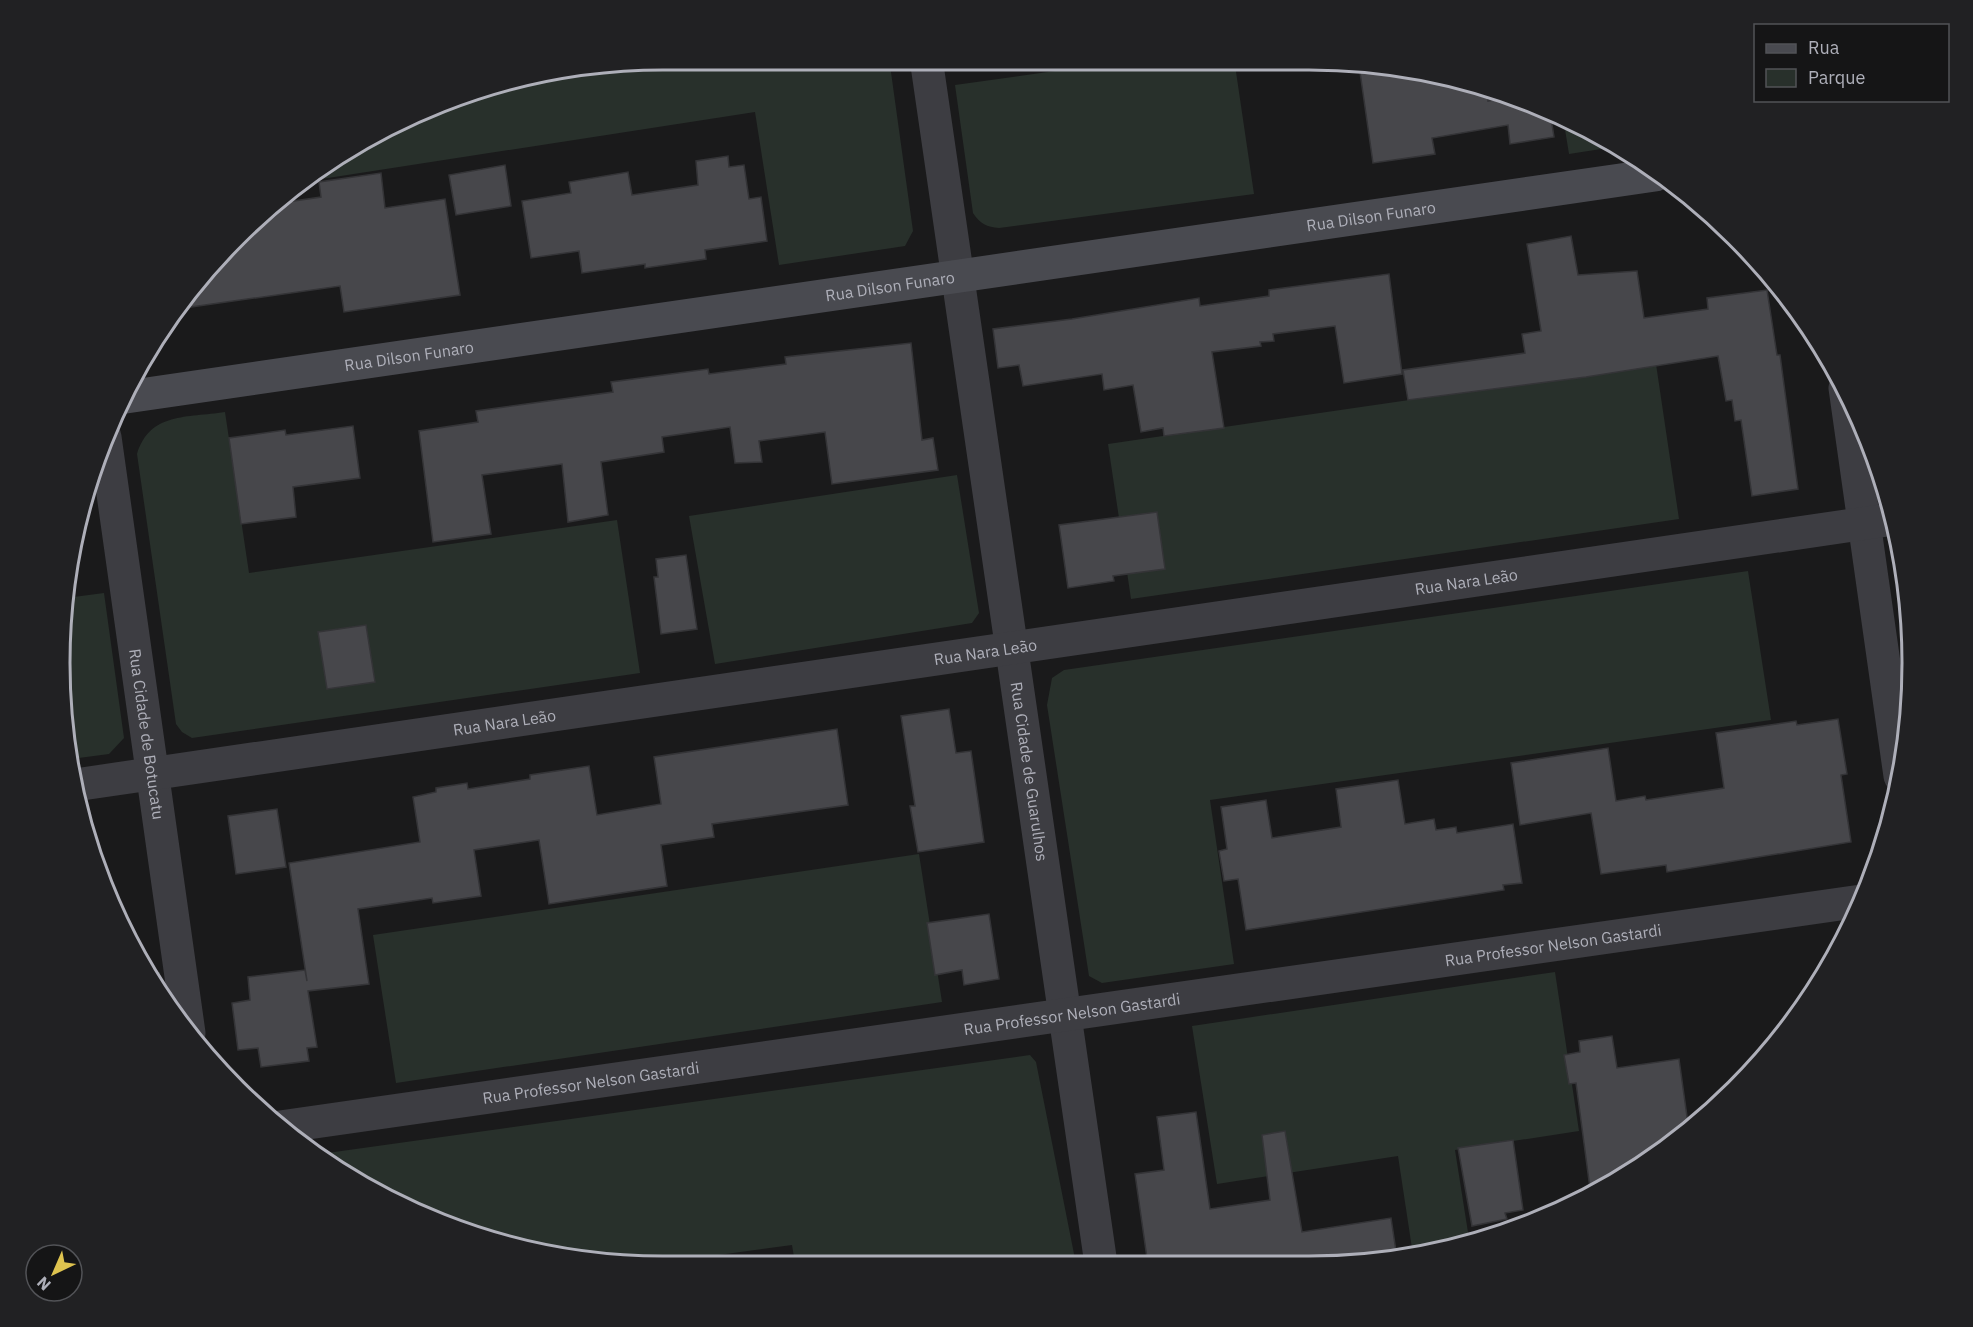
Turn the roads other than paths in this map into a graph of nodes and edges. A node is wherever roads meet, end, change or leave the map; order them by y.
1 (928, 71) edge
2 (1647, 176) edge
3 (958, 276) junction
4 (135, 396) edge
5 (1859, 441) edge
6 (108, 458) edge
7 (1879, 521) edge
8 (1011, 649) junction
9 (1897, 740) edge
10 (152, 773) junction
11 (83, 784) edge
12 (1852, 902) edge
13 (186, 1015) edge
14 (1065, 1015) junction
15 (292, 1125) edge
16 (1100, 1256) edge

1 - 3 street, Rua Cidade de Guarulhos
2 - 3 street, Rua Dilson Funaro
3 - 4 street, Rua Dilson Funaro
3 - 8 street, Rua Cidade de Guarulhos
5 - 7 street
6 - 10 street, Rua Cidade de Botucatu
7 - 8 street, Rua Nara Leão
7 - 9 street
8 - 10 street, Rua Nara Leão
8 - 14 street, Rua Cidade de Guarulhos
10 - 11 street, Rua Nara Leão
10 - 13 street, Rua Cidade de Botucatu
12 - 14 street, Rua Professor Nelson Gastardi
14 - 15 street, Rua Professor Nelson Gastardi
14 - 16 street, Rua Cidade de Guarulhos

